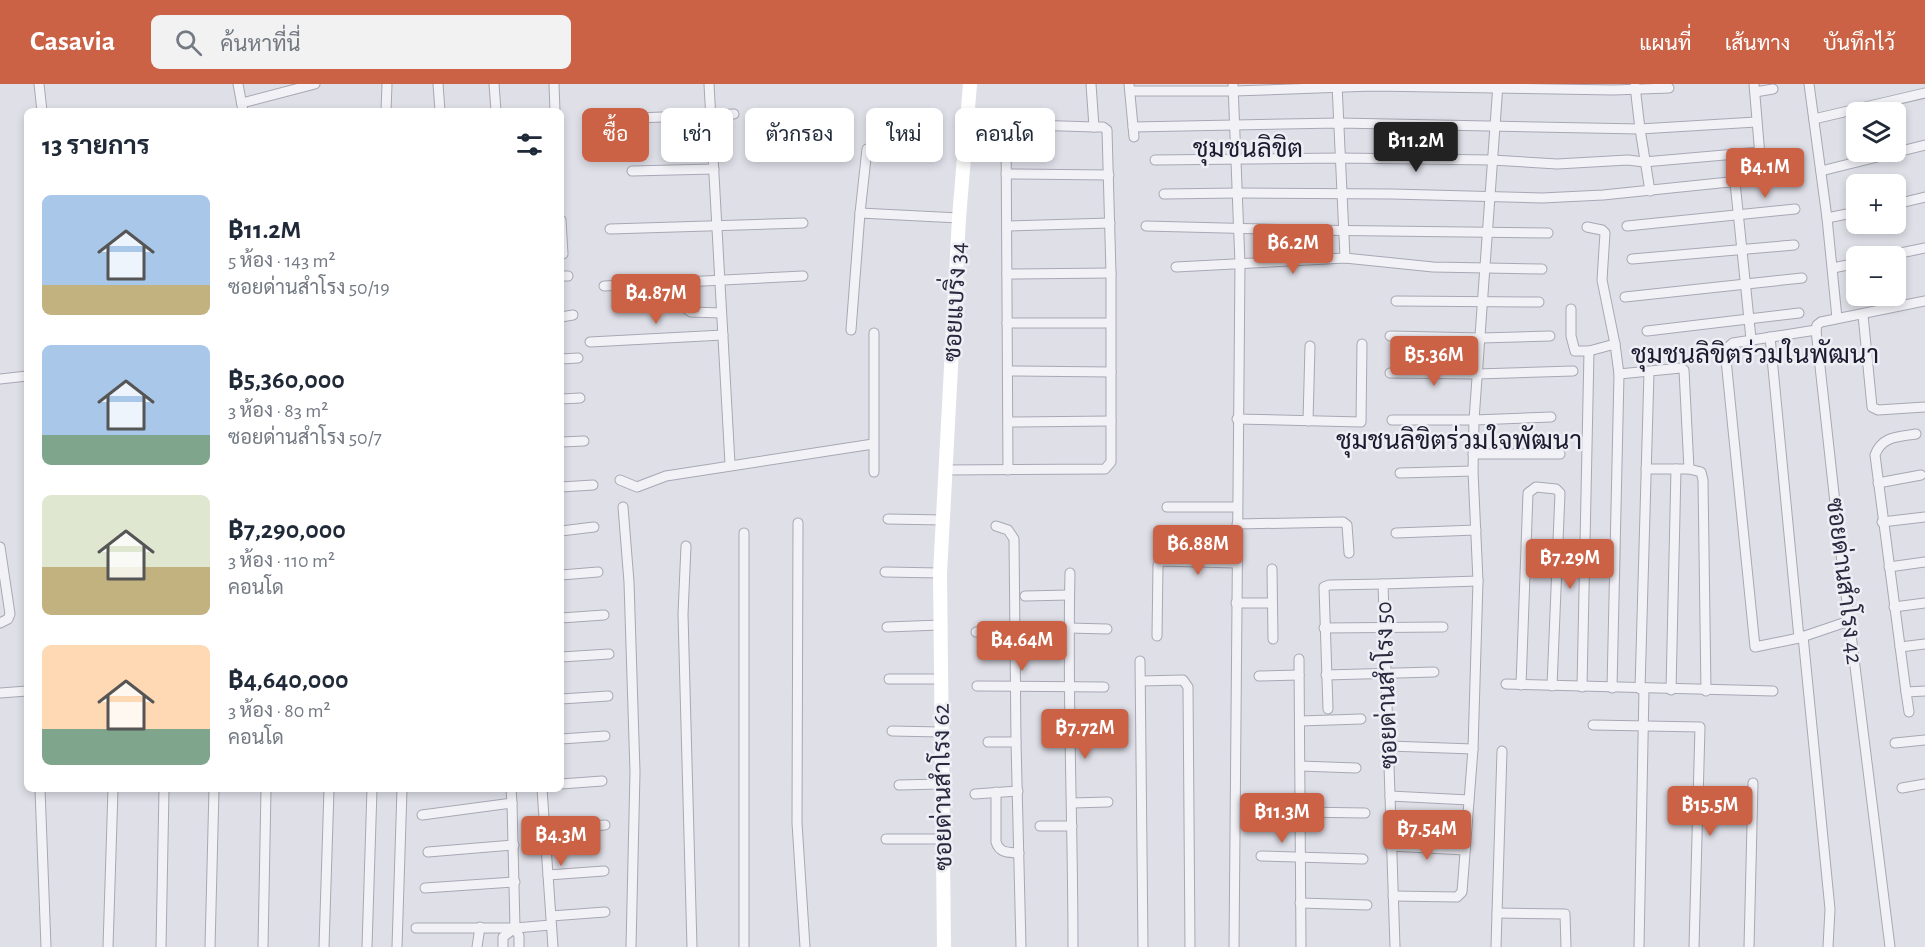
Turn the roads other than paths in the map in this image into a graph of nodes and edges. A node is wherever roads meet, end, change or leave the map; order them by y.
1 (39, 84) edge
2 (238, 84) edge
3 (315, 84) edge
4 (387, 84) edge
5 (438, 84) edge
6 (494, 84) edge
7 (554, 84) edge
8 (709, 84) edge
9 (970, 84) edge
10 (1091, 84) edge
11 (1809, 84) edge
12 (1337, 86) edge
13 (1498, 86) edge
14 (1130, 87) edge
15 (1635, 87) edge
16 (1233, 88) edge
17 (1669, 88) dead end
18 (1754, 88) edge
19 (1773, 89) dead end
20 (1925, 93) edge
21 (242, 107) edge
22 (42, 108) edge
23 (386, 108) edge
24 (440, 108) edge
25 (496, 108) edge
26 (555, 108) edge
27 (711, 108) edge
28 (968, 108) edge
29 (1814, 118) junction
30 (1756, 122) junction
31 (1339, 123) junction
32 (1235, 125) junction
33 (1495, 125) junction
34 (1055, 126) edge
35 (1094, 126) junction
36 (1640, 129) junction
37 (1925, 145) edge
38 (1759, 152) junction
39 (866, 158) edge
40 (1341, 158) junction
41 (1236, 159) junction
42 (1155, 160) dead end
43 (1492, 160) junction
44 (714, 162) edge
45 (964, 162) edge
46 (1006, 162) edge
47 (1644, 162) junction
48 (714, 169) junction
49 (632, 171) dead end
50 (1821, 171) junction
51 (1006, 174) junction
52 (1109, 175) junction
53 (1778, 177) dead end
54 (1762, 180) junction
55 (1735, 182) junction
56 (1650, 191) junction
57 (1238, 193) junction
58 (1342, 193) junction
59 (1164, 194) dead end
60 (1490, 197) junction
61 (1925, 197) edge
62 (1906, 202) edge
63 (1795, 209) dead end
64 (860, 213) junction
65 (1846, 214) edge
66 (1739, 216) junction
67 (959, 218) junction
68 (1827, 218) junction
69 (803, 223) dead end
70 (1110, 223) junction
71 (718, 226) junction
72 (1007, 226) junction
73 (1146, 226) dead end
74 (1627, 226) dead end
75 (1239, 227) junction
76 (1587, 227) dead end
77 (610, 229) dead end
78 (1343, 230) junction
79 (1487, 232) junction
80 (1548, 233) dead end
81 (1794, 245) dead end
82 (1925, 248) edge
83 (1742, 249) junction
84 (1906, 252) edge
85 (1345, 258) junction
86 (1632, 259) dead end
87 (1240, 264) junction
88 (1846, 265) edge
89 (1176, 267) dead end
90 (1484, 267) junction
91 (1833, 268) junction
92 (1542, 269) dead end
93 (1111, 273) junction
94 (1007, 274) junction
95 (803, 276) dead end
96 (1802, 278) dead end
97 (719, 281) junction
98 (1745, 284) junction
99 (604, 286) dead end
100 (1625, 297) dead end
101 (1396, 301) dead end
102 (1482, 301) junction
103 (1925, 301) edge
104 (1539, 302) dead end
105 (678, 303) dead end
106 (1571, 309) dead end
107 (721, 313) junction
108 (1799, 313) dead end
109 (573, 315) dead end
110 (1863, 315) junction
111 (564, 316) edge
112 (1749, 318) junction
113 (1837, 318) junction
114 (1007, 323) junction
115 (1110, 323) junction
116 (851, 330) dead end
117 (1816, 330) junction
118 (1647, 331) dead end
119 (874, 333) dead end
120 (723, 335) junction
121 (1390, 336) dead end
122 (1550, 336) dead end
123 (1770, 337) junction
124 (1481, 338) junction
125 (1751, 339) junction
126 (590, 342) dead end
127 (1362, 344) dead end
128 (1615, 344) junction
129 (1310, 346) dead end
130 (1589, 351) junction
131 (564, 358) edge
132 (578, 358) dead end
133 (1008, 371) junction
134 (1573, 371) dead end
135 (1111, 372) junction
136 (1648, 372) junction
137 (1390, 373) dead end
138 (1478, 374) junction
139 (1619, 374) junction
140 (24, 376) edge
141 (0, 379) edge
142 (580, 398) dead end
143 (564, 399) edge
144 (1925, 407) edge
145 (1551, 417) dead end
146 (1238, 419) junction
147 (1392, 420) dead end
148 (1474, 420) junction
149 (1111, 421) junction
150 (1308, 421) junction
151 (1009, 422) junction
152 (1916, 434) dead end
153 (584, 441) dead end
154 (564, 442) edge
155 (873, 444) junction
156 (1473, 454) junction
157 (1560, 454) dead end
158 (730, 464) junction
159 (1646, 469) junction
160 (1676, 469) junction
161 (1689, 469) junction
162 (945, 470) junction
163 (1008, 470) junction
164 (1473, 471) junction
165 (874, 472) dead end
166 (1400, 473) dead end
167 (1921, 475) dead end
168 (620, 480) dead end
169 (1878, 483) junction
170 (593, 485) dead end
171 (564, 487) edge
172 (622, 507) dead end
173 (1167, 507) dead end
174 (1237, 507) junction
175 (1925, 517) edge
176 (888, 519) dead end
177 (942, 520) junction
178 (1882, 522) junction
179 (798, 523) dead end
180 (1237, 524) junction
181 (996, 526) dead end
182 (594, 527) dead end
183 (1476, 530) junction
184 (564, 531) edge
185 (1396, 533) dead end
186 (744, 534) dead end
187 (686, 546) dead end
188 (0, 547) edge
189 (1349, 553) dead end
190 (1925, 562) edge
191 (1236, 563) junction
192 (1889, 567) junction
193 (1272, 569) dead end
194 (598, 572) dead end
195 (885, 572) dead end
196 (940, 573) junction
197 (1070, 573) dead end
198 (564, 575) edge
199 (1478, 581) junction
200 (1383, 584) junction
201 (1069, 595) junction
202 (1025, 596) dead end
203 (1236, 603) junction
204 (1272, 603) junction
205 (1925, 603) edge
206 (1894, 607) junction
207 (604, 615) dead end
208 (564, 618) edge
209 (4, 621) edge
210 (1850, 621) junction
211 (940, 625) junction
212 (887, 627) dead end
213 (1384, 627) junction
214 (1443, 627) dead end
215 (1069, 628) junction
216 (1324, 628) junction
217 (1107, 629) dead end
218 (1016, 631) junction
219 (976, 632) dead end
220 (1157, 636) dead end
221 (1801, 637) junction
222 (1273, 639) dead end
223 (1925, 645) edge
224 (1900, 647) junction
225 (609, 654) dead end
226 (564, 657) edge
227 (1299, 659) dead end
228 (1140, 661) dead end
229 (1434, 672) dead end
230 (1386, 674) junction
231 (1299, 675) junction
232 (1326, 675) junction
233 (1259, 676) dead end
234 (889, 679) dead end
235 (941, 679) junction
236 (1141, 681) junction
237 (1506, 684) dead end
238 (1521, 685) junction
239 (977, 686) dead end
240 (1017, 686) junction
241 (1068, 686) junction
242 (1552, 686) junction
243 (1104, 687) dead end
244 (1582, 687) junction
245 (1612, 688) junction
246 (1642, 689) junction
247 (1671, 690) junction
248 (1706, 690) junction
249 (1925, 691) edge
250 (24, 692) edge
251 (1773, 692) dead end
252 (1906, 692) junction
253 (2, 693) edge
254 (608, 696) dead end
255 (564, 699) edge
256 (1328, 709) dead end
257 (1909, 712) dead end
258 (1361, 719) dead end
259 (1300, 721) junction
260 (1593, 725) dead end
261 (1644, 725) junction
262 (892, 731) dead end
263 (941, 732) junction
264 (605, 736) dead end
265 (564, 739) edge
266 (1925, 740) edge
267 (1116, 741) dead end
268 (988, 742) dead end
269 (1016, 742) junction
270 (1071, 742) junction
271 (1895, 743) dead end
272 (1389, 746) junction
273 (1473, 749) junction
274 (1502, 751) dead end
275 (1300, 766) junction
276 (1356, 768) dead end
277 (602, 781) dead end
278 (1753, 783) dead end
279 (564, 784) edge
280 (942, 784) junction
281 (1925, 784) edge
282 (899, 785) dead end
283 (1902, 788) dead end
284 (1018, 791) junction
285 (40, 792) edge
286 (113, 792) edge
287 (164, 792) edge
288 (214, 792) edge
289 (266, 792) edge
290 (329, 792) edge
291 (372, 792) edge
292 (402, 792) edge
293 (511, 792) edge
294 (542, 792) edge
295 (996, 792) junction
296 (975, 794) dead end
297 (1390, 796) junction
298 (1469, 800) junction
299 (1108, 802) dead end
300 (512, 803) junction
301 (1072, 803) junction
302 (1301, 812) junction
303 (1365, 813) dead end
304 (422, 815) dead end
305 (605, 825) dead end
306 (1040, 826) dead end
307 (1072, 826) junction
308 (545, 830) junction
309 (886, 838) dead end
310 (942, 838) junction
311 (514, 845) junction
312 (1390, 846) junction
313 (1465, 849) junction
314 (428, 852) dead end
315 (1019, 853) junction
316 (1261, 856) dead end
317 (1301, 858) junction
318 (1363, 858) dead end
319 (603, 871) dead end
320 (548, 875) junction
321 (515, 882) junction
322 (425, 888) dead end
323 (1393, 896) junction
324 (1300, 903) junction
325 (1367, 905) dead end
326 (605, 912) dead end
327 (1497, 913) junction
328 (551, 920) junction
329 (416, 927) dead end
330 (480, 927) junction
331 (515, 928) junction
332 (46, 947) edge
333 (108, 947) edge
334 (161, 947) edge
335 (210, 947) edge
336 (263, 947) edge
337 (324, 947) edge
338 (367, 947) edge
339 (398, 947) edge
340 (477, 947) edge
341 (503, 947) edge
342 (519, 947) edge
343 (553, 947) edge
344 (631, 947) edge
345 (692, 947) edge
346 (744, 947) edge
347 (805, 947) edge
348 (944, 947) edge
349 (1021, 947) edge
350 (1073, 947) edge
351 (1143, 947) edge
352 (1190, 947) edge
353 (1234, 947) edge
354 (1301, 947) edge
355 (1395, 947) edge
356 (1496, 947) edge
357 (1566, 947) edge
358 (1640, 947) edge
359 (1694, 947) edge
360 (1749, 947) edge
361 (1828, 947) edge
362 (1890, 947) edge

1 - 22 street
2 - 21 street
3 - 21 street
4 - 23 street
5 - 24 street
6 - 25 street
7 - 26 street
8 - 27 street
9 - 28 street, ซอยแบริ่ง 34
10 - 35 street
11 - 29 street
12 - 13 street
12 - 16 street
12 - 31 street
13 - 15 street
13 - 33 street
14 - 16 street
14 - 32 street
15 - 17 street
15 - 36 street
16 - 32 street
18 - 19 street
18 - 30 street
20 - 29 street
29 - 50 street
30 - 36 street
30 - 38 street
31 - 32 street
31 - 33 street
31 - 40 street
32 - 41 street
33 - 36 street
33 - 43 street
34 - 35 street
35 - 52 street
36 - 47 street
37 - 50 street
38 - 47 street
38 - 54 street
39 - 64 street
40 - 41 street
40 - 43 street
40 - 58 street
41 - 42 street
41 - 57 street
43 - 47 street
43 - 60 street
44 - 48 street
45 - 67 street, ซอยแบริ่ง 34
46 - 51 street
47 - 56 street
48 - 49 street
48 - 71 street
50 - 68 street
51 - 52 street
51 - 72 street
52 - 70 street
53 - 54 street
54 - 55 street
55 - 56 street
55 - 66 street
56 - 60 street
57 - 58 street
57 - 59 street
57 - 75 street
58 - 60 street
58 - 78 street
60 - 79 street
61 - 62 street
63 - 66 street
64 - 67 street
64 - 116 street
65 - 68 street
66 - 74 street
66 - 83 street
67 - 162 street, ซอยแบริ่ง 34
68 - 91 street
69 - 71 street
70 - 72 street
70 - 93 street
71 - 77 street
71 - 97 street
72 - 94 street
73 - 75 street
75 - 78 street
75 - 87 street
76 - 128 street
78 - 79 street
78 - 85 street
79 - 80 street
79 - 90 street
81 - 83 street
82 - 84 street
83 - 86 street
83 - 98 street
85 - 87 street
85 - 90 street
87 - 89 street
87 - 146 street
88 - 91 street
90 - 92 street
90 - 102 street
91 - 113 street
93 - 94 street
93 - 115 street
94 - 114 street
95 - 97 street
96 - 98 street
97 - 99 street
97 - 107 street
98 - 100 street
98 - 112 street
101 - 102 street
102 - 104 street
102 - 124 street
103 - 110 street
105 - 107 street
106 - 130 street
107 - 120 street
108 - 112 street
109 - 111 street
110 - 113 street
110 - 144 street
112 - 118 street
112 - 125 street
113 - 117 street
114 - 115 street
114 - 133 street
115 - 135 street
117 - 123 street
117 - 210 street, ซอยด่านสำโรง 42
119 - 155 street
120 - 126 street
120 - 158 street
121 - 124 street
122 - 124 street
123 - 125 street
123 - 221 street
124 - 138 street
125 - 221 street
127 - 150 street
128 - 130 street
128 - 139 street
129 - 150 street
130 - 244 street
131 - 132 street
133 - 135 street
133 - 151 street
134 - 138 street
135 - 149 street
136 - 139 street
136 - 159 street
136 - 161 street
137 - 138 street
138 - 148 street
139 - 245 street
140 - 141 street
142 - 143 street
145 - 148 street
146 - 150 street
146 - 174 street
147 - 148 street
148 - 156 street
149 - 151 street
149 - 163 street
151 - 163 street
152 - 169 street
153 - 154 street
155 - 158 street
155 - 165 street
156 - 157 street
156 - 164 street
158 - 168 street
159 - 160 street
159 - 246 street
160 - 161 street
160 - 247 street
161 - 248 street
162 - 163 street
162 - 177 street, ซอยแบริ่ง 34
164 - 166 street
164 - 183 street
167 - 169 street
169 - 178 street
170 - 171 street
172 - 344 street
173 - 174 street
174 - 180 street
175 - 178 street
176 - 177 street
177 - 196 street, ซอยด่านสำโรง 62
178 - 192 street
179 - 347 street
180 - 189 street
180 - 191 street
181 - 218 street
182 - 184 street
183 - 185 street
183 - 199 street
186 - 346 street
187 - 345 street
188 - 209 street
190 - 192 street
191 - 203 street
191 - 220 street
192 - 206 street
193 - 204 street
194 - 198 street
195 - 196 street
196 - 211 street, ซอยด่านสำโรง 62
197 - 201 street
199 - 200 street, ซอยด่านสำโรง 50
199 - 273 street
200 - 213 street, ซอยด่านสำโรง 50
200 - 216 street
201 - 202 street
201 - 215 street
203 - 204 street
203 - 353 street
204 - 222 street
205 - 206 street
206 - 224 street
207 - 208 street
210 - 221 street
210 - 362 street, ซอยด่านสำโรง 42
211 - 212 street
211 - 235 street, ซอยด่านสำโรง 62
213 - 214 street
213 - 216 street
213 - 230 street, ซอยด่านสำโรง 50
215 - 217 street
215 - 241 street
216 - 232 street
218 - 219 street
218 - 240 street
221 - 361 street
223 - 224 street
224 - 252 street
225 - 226 street
227 - 231 street
228 - 236 street
229 - 230 street
230 - 232 street
230 - 272 street, ซอยด่านสำโรง 50
231 - 233 street
231 - 259 street
232 - 256 street
234 - 235 street
235 - 263 street, ซอยด่านสำโรง 62
236 - 351 street
236 - 352 street
237 - 238 street
238 - 242 street
238 - 242 street
239 - 240 street
240 - 241 street
240 - 269 street
241 - 243 street
241 - 270 street
242 - 244 street
244 - 245 street
245 - 246 street
246 - 247 street
246 - 261 street
247 - 248 street
248 - 251 street
249 - 252 street
250 - 253 street
252 - 257 street
254 - 255 street
258 - 259 street
259 - 275 street
260 - 261 street
261 - 358 street
261 - 359 street
262 - 263 street
263 - 280 street, ซอยด่านสำโรง 62
264 - 265 street
266 - 271 street
267 - 270 street
268 - 269 street
269 - 284 street
270 - 301 street
272 - 273 street
272 - 297 street, ซอยด่านสำโรง 50
273 - 298 street
274 - 327 street
275 - 276 street
275 - 302 street
277 - 279 street
278 - 360 street
280 - 282 street
280 - 310 street, ซอยด่านสำโรง 62
281 - 283 street
284 - 295 street
284 - 315 street
285 - 332 street
286 - 333 street
287 - 334 street
288 - 335 street
289 - 336 street
290 - 337 street
291 - 338 street
292 - 339 street
293 - 300 street
294 - 308 street
295 - 296 street
295 - 315 street
297 - 298 street
297 - 312 street, ซอยด่านสำโรง 50
298 - 313 street
299 - 301 street
300 - 304 street
300 - 311 street
301 - 307 street
302 - 303 street
302 - 317 street
305 - 308 street
306 - 307 street
307 - 350 street
308 - 320 street
309 - 310 street
310 - 348 street, ซอยด่านสำโรง 62
311 - 314 street
311 - 321 street
312 - 313 street
312 - 323 street, ซอยด่านสำโรง 50
313 - 323 street
315 - 349 street
316 - 317 street
317 - 318 street
317 - 324 street
319 - 320 street
320 - 328 street
321 - 322 street
321 - 331 street
323 - 355 street, ซอยด่านสำโรง 50
324 - 325 street
324 - 354 street
326 - 328 street
327 - 356 street
327 - 357 street
328 - 331 street
328 - 343 street
329 - 330 street
330 - 331 street
330 - 340 street
331 - 341 street
331 - 342 street

